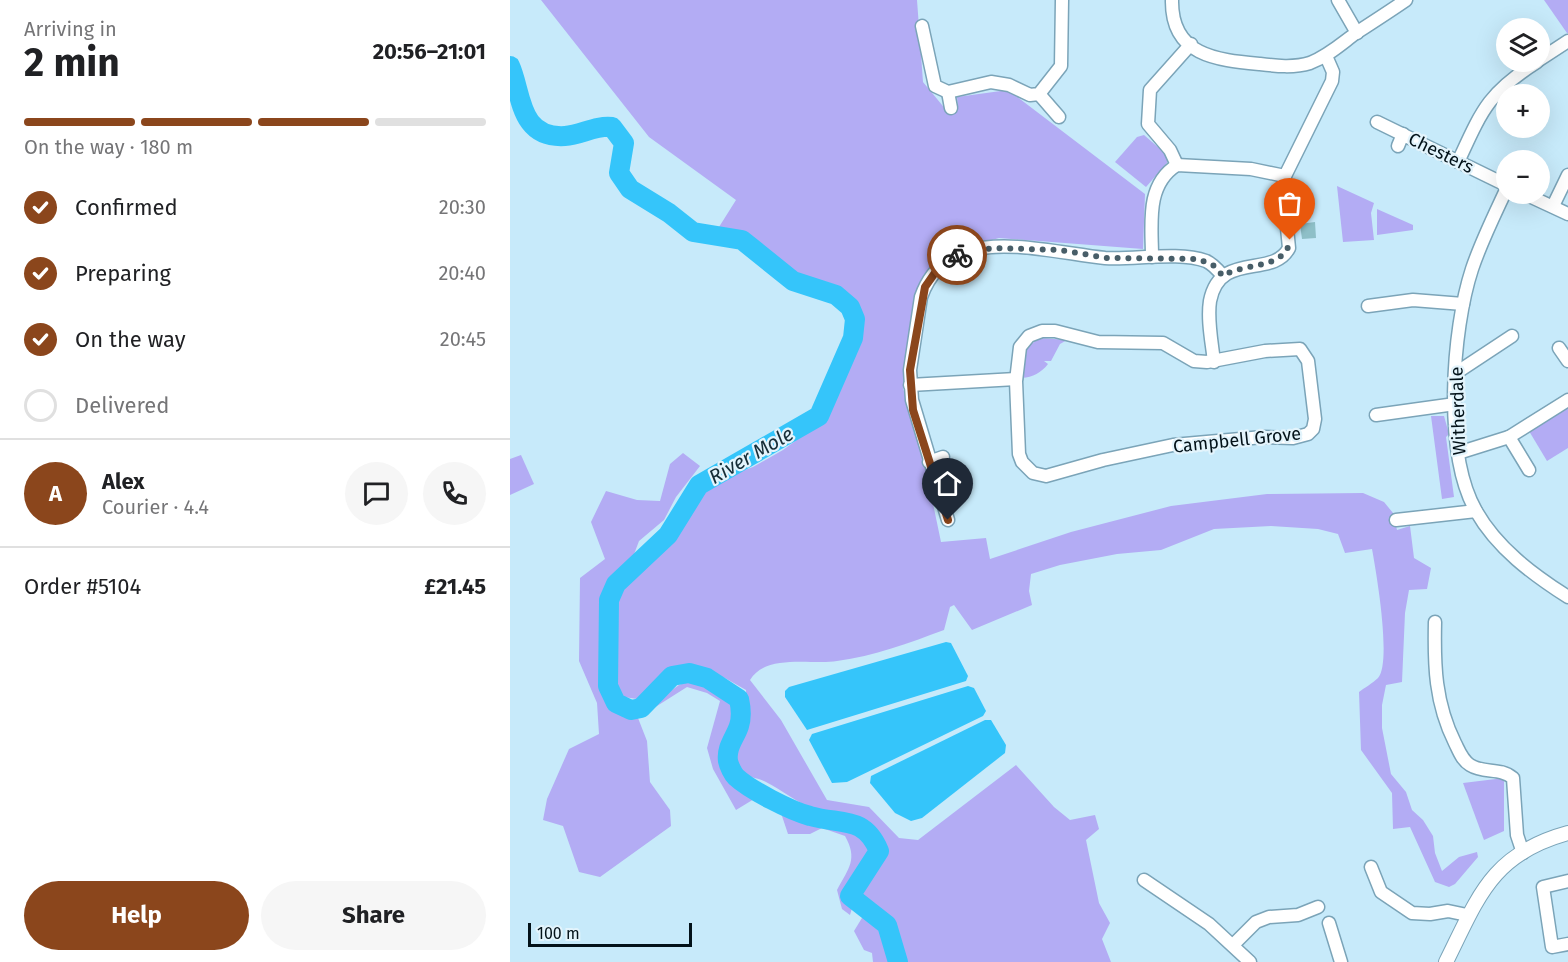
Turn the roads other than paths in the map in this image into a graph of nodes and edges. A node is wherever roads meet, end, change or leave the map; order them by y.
1 (1062, 0) edge
2 (1173, 0) edge
3 (1338, 0) edge
4 (1406, 0) edge
5 (922, 26) dead end
6 (1357, 33) junction
7 (1191, 44) junction
8 (1326, 56) junction
9 (1520, 72) edge
10 (948, 92) junction
11 (1039, 94) junction
12 (951, 108) dead end
13 (1059, 117) dead end
14 (1377, 122) dead end
15 (1403, 134) junction
16 (1398, 146) dead end
17 (1458, 162) junction
18 (1177, 165) junction
19 (1568, 175) edge
20 (1285, 176) junction
21 (1496, 180) edge
22 (1500, 204) edge
23 (1548, 204) edge
24 (1553, 206) junction
25 (1568, 214) edge
26 (1152, 257) junction
27 (1223, 276) junction
28 (1463, 304) junction
29 (1368, 306) dead end
30 (1512, 336) dead end
31 (1559, 348) dead end
32 (1568, 361) edge
33 (1214, 362) junction
34 (1456, 373) junction
35 (1016, 379) junction
36 (910, 385) junction
37 (1568, 400) edge
38 (1455, 404) junction
39 (1376, 415) dead end
40 (1509, 436) junction
41 (1458, 453) junction
42 (944, 457) dead end
43 (929, 462) junction
44 (1529, 470) dead end
45 (1476, 511) junction
46 (948, 520) dead end
47 (1396, 520) dead end
48 (1568, 597) edge
49 (1435, 622) dead end
50 (1568, 833) edge
51 (1523, 852) junction
52 (1371, 867) dead end
53 (1144, 880) dead end
54 (1568, 881) edge
55 (1318, 907) dead end
56 (1467, 915) junction
57 (1329, 923) dead end
58 (1568, 944) edge
59 (1233, 945) junction
60 (1250, 962) edge
61 (1341, 962) edge
62 (1446, 962) edge

1 - 11 street
2 - 7 street
3 - 6 street
4 - 6 street
5 - 10 street
6 - 8 street
7 - 8 street
7 - 18 street
8 - 20 street
9 - 17 street
10 - 11 street
10 - 12 street
11 - 13 street
14 - 15 street, Chesters
15 - 16 street
15 - 17 street, Chesters
17 - 21 street, Chesters
18 - 20 street
18 - 26 street
19 - 24 street
20 - 27 street
22 - 28 street, Witherdale
23 - 24 street
24 - 25 street
26 - 27 street
26 - 36 street
27 - 33 street
28 - 29 street
28 - 34 street, Witherdale
30 - 34 street
31 - 32 street
33 - 35 street, Campbell Grove
33 - 35 street, Campbell Grove
34 - 38 street, Witherdale
35 - 36 street
36 - 43 street
37 - 40 street
38 - 39 street
38 - 41 street, Witherdale
40 - 41 street
40 - 44 street
41 - 45 street, Witherdale
42 - 43 street
43 - 46 street
45 - 47 street
45 - 48 street, Witherdale
49 - 51 street
50 - 51 street
51 - 56 street
52 - 56 street
53 - 59 street
54 - 58 street
55 - 59 street
56 - 62 street
57 - 61 street
59 - 60 street

